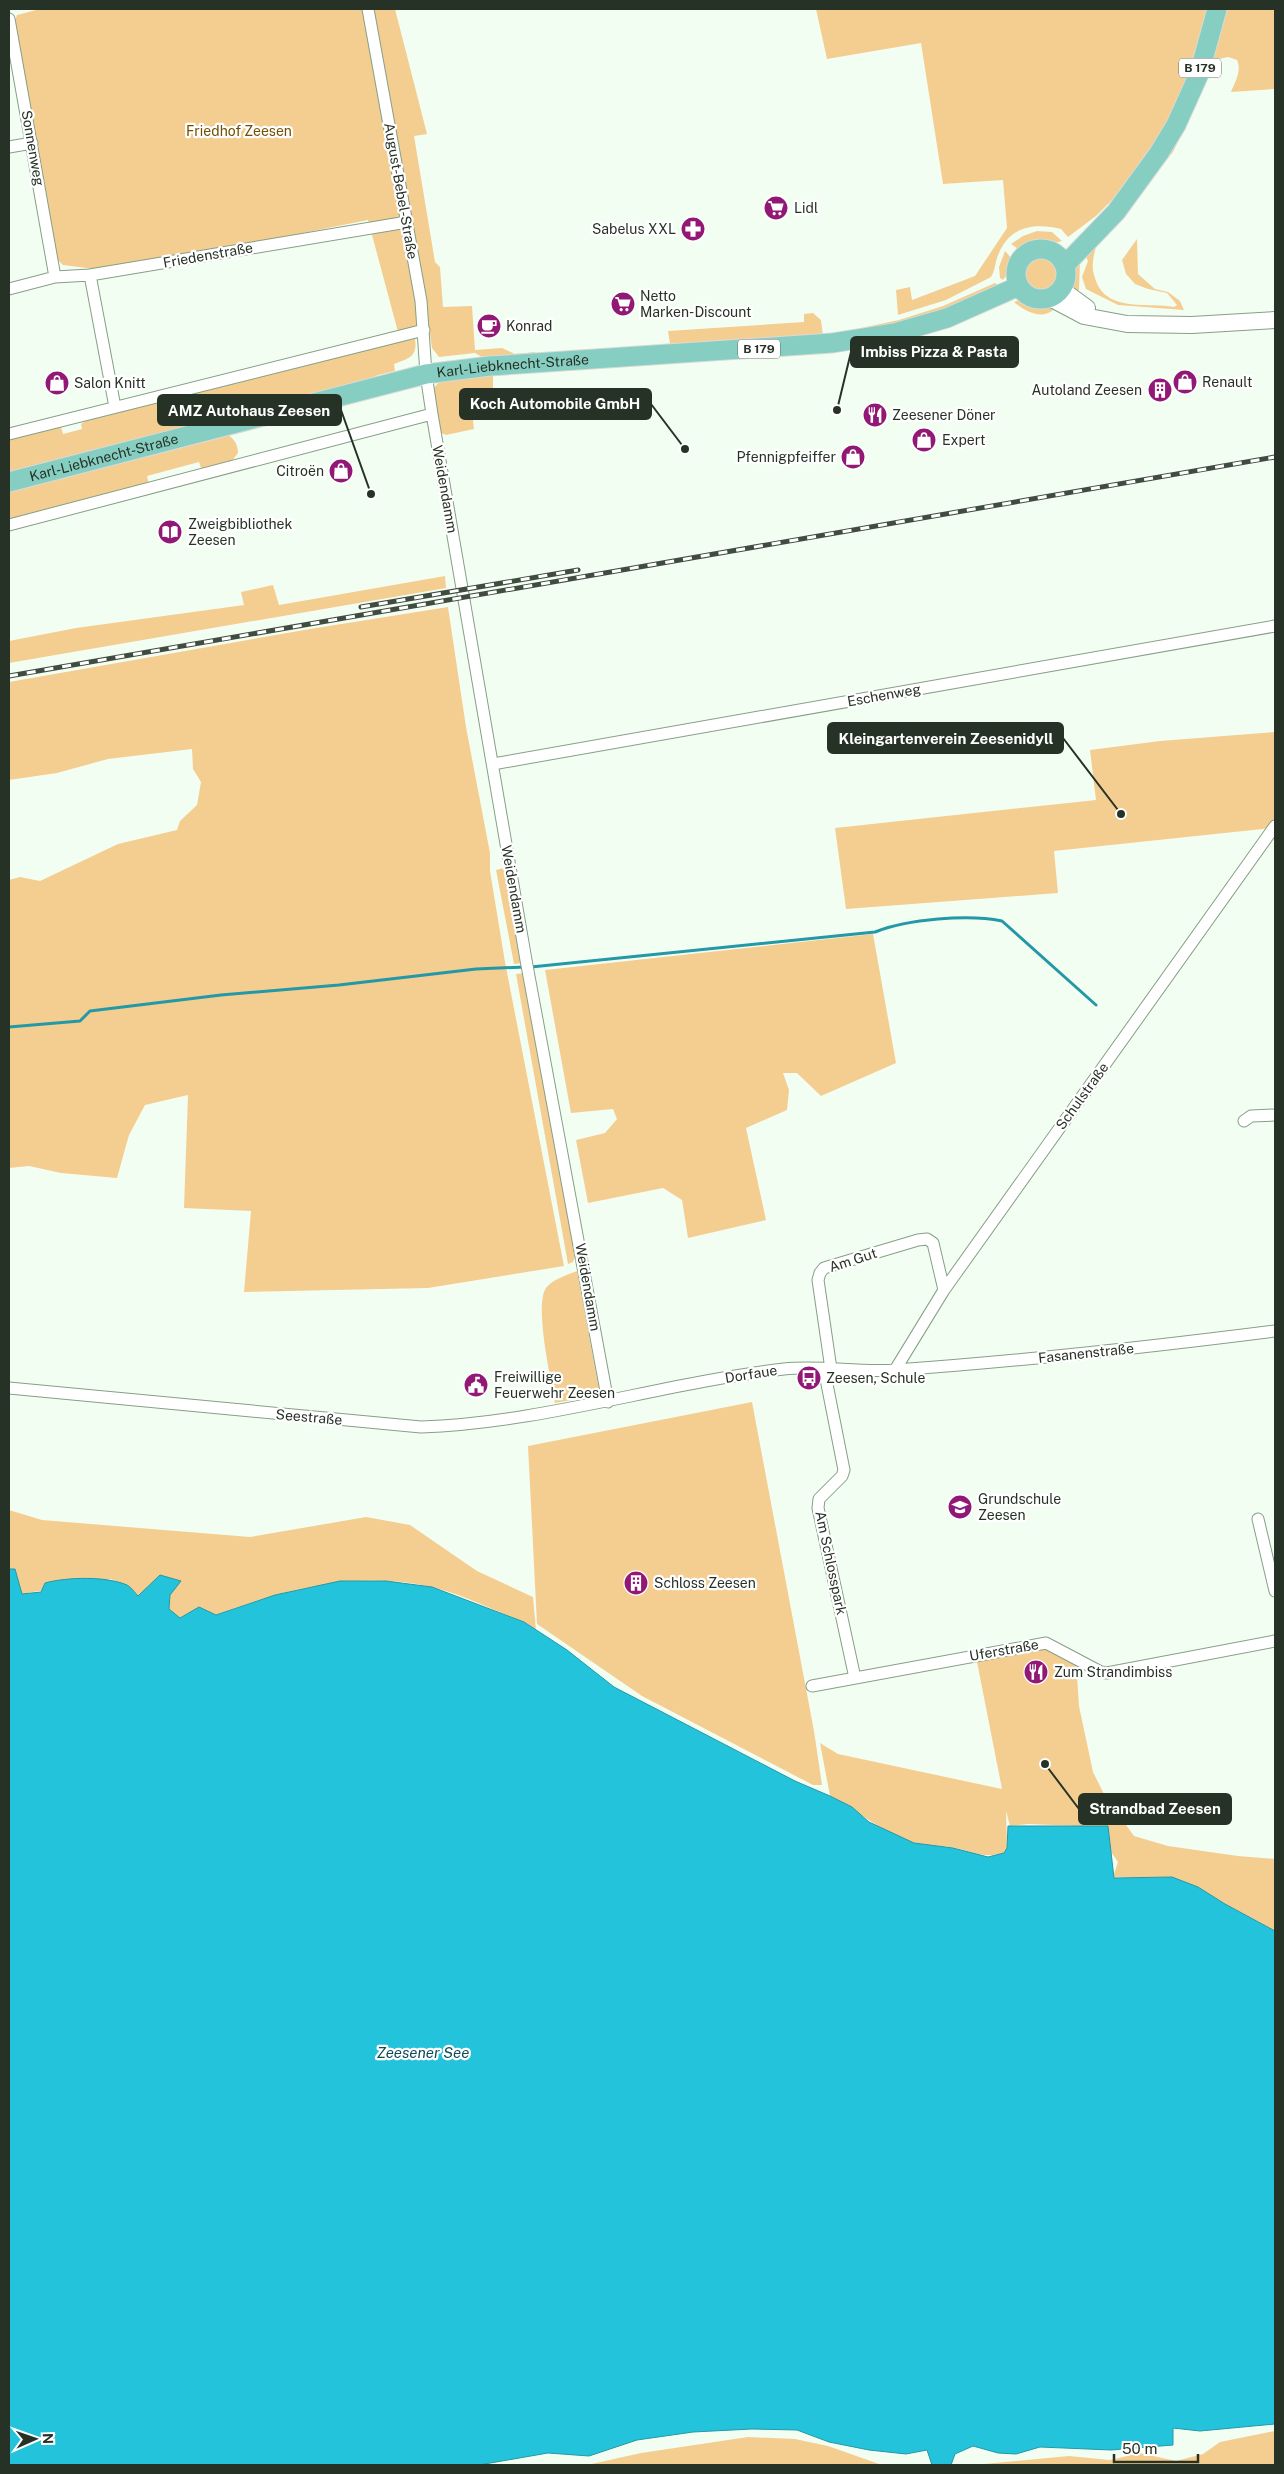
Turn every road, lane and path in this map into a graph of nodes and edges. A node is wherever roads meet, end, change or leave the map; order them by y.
1 (368, 9) edge
2 (1217, 9) edge
3 (9, 19) edge
4 (32, 143) junction
5 (9, 147) edge
6 (407, 222) junction
7 (1061, 260) junction
8 (90, 275) junction
9 (55, 277) junction
10 (1019, 286) junction
11 (9, 289) edge
12 (1055, 293) junction
13 (1275, 320) edge
14 (424, 330) junction
15 (426, 374) junction
16 (115, 407) junction
17 (432, 414) junction
18 (9, 434) edge
19 (9, 482) edge
20 (9, 525) edge
21 (1275, 626) edge
22 (493, 764) junction
23 (1275, 826) edge
24 (1275, 1116) edge
25 (1244, 1121) dead end
26 (944, 1290) junction
27 (1275, 1331) edge
28 (828, 1369) junction
29 (895, 1370) junction
30 (9, 1388) edge
31 (608, 1402) junction
32 (1258, 1519) dead end
33 (1275, 1591) edge
34 (1275, 1642) edge
35 (855, 1678) junction
36 (812, 1686) dead end

1 - 6 street, August-Bebel-Straße
2 - 7 main road, B 179
3 - 4 street, Sonnenweg
4 - 5 street
4 - 9 street, Sonnenweg
6 - 8 street, Friedenstraße
6 - 14 street, August-Bebel-Straße
7 - 10 main road
7 - 12 main road
8 - 9 street, Friedenstraße
8 - 16 street
9 - 11 street, Friedenstraße
10 - 12 main road
10 - 15 main road, Karl-Liebknecht-Straße / B 179
12 - 13 street
14 - 15 street, August-Bebel-Straße
14 - 16 street
15 - 17 street, Weidendamm
15 - 19 main road, Karl-Liebknecht-Straße / B 179
16 - 18 street
17 - 20 street
17 - 22 street, Weidendamm
21 - 22 street, Eschenweg
22 - 31 street, Weidendamm
23 - 26 street, Schulstraße
24 - 25 street
26 - 28 street, Am Gut
26 - 29 street, Schulstraße
27 - 29 street, Fasanenstraße
28 - 29 street, Dorfaue
28 - 31 street, Dorfaue
28 - 35 street, Am Schlosspark
30 - 31 street, Seestraße
32 - 33 street
34 - 35 street, Uferstraße
35 - 36 street, Uferstraße

